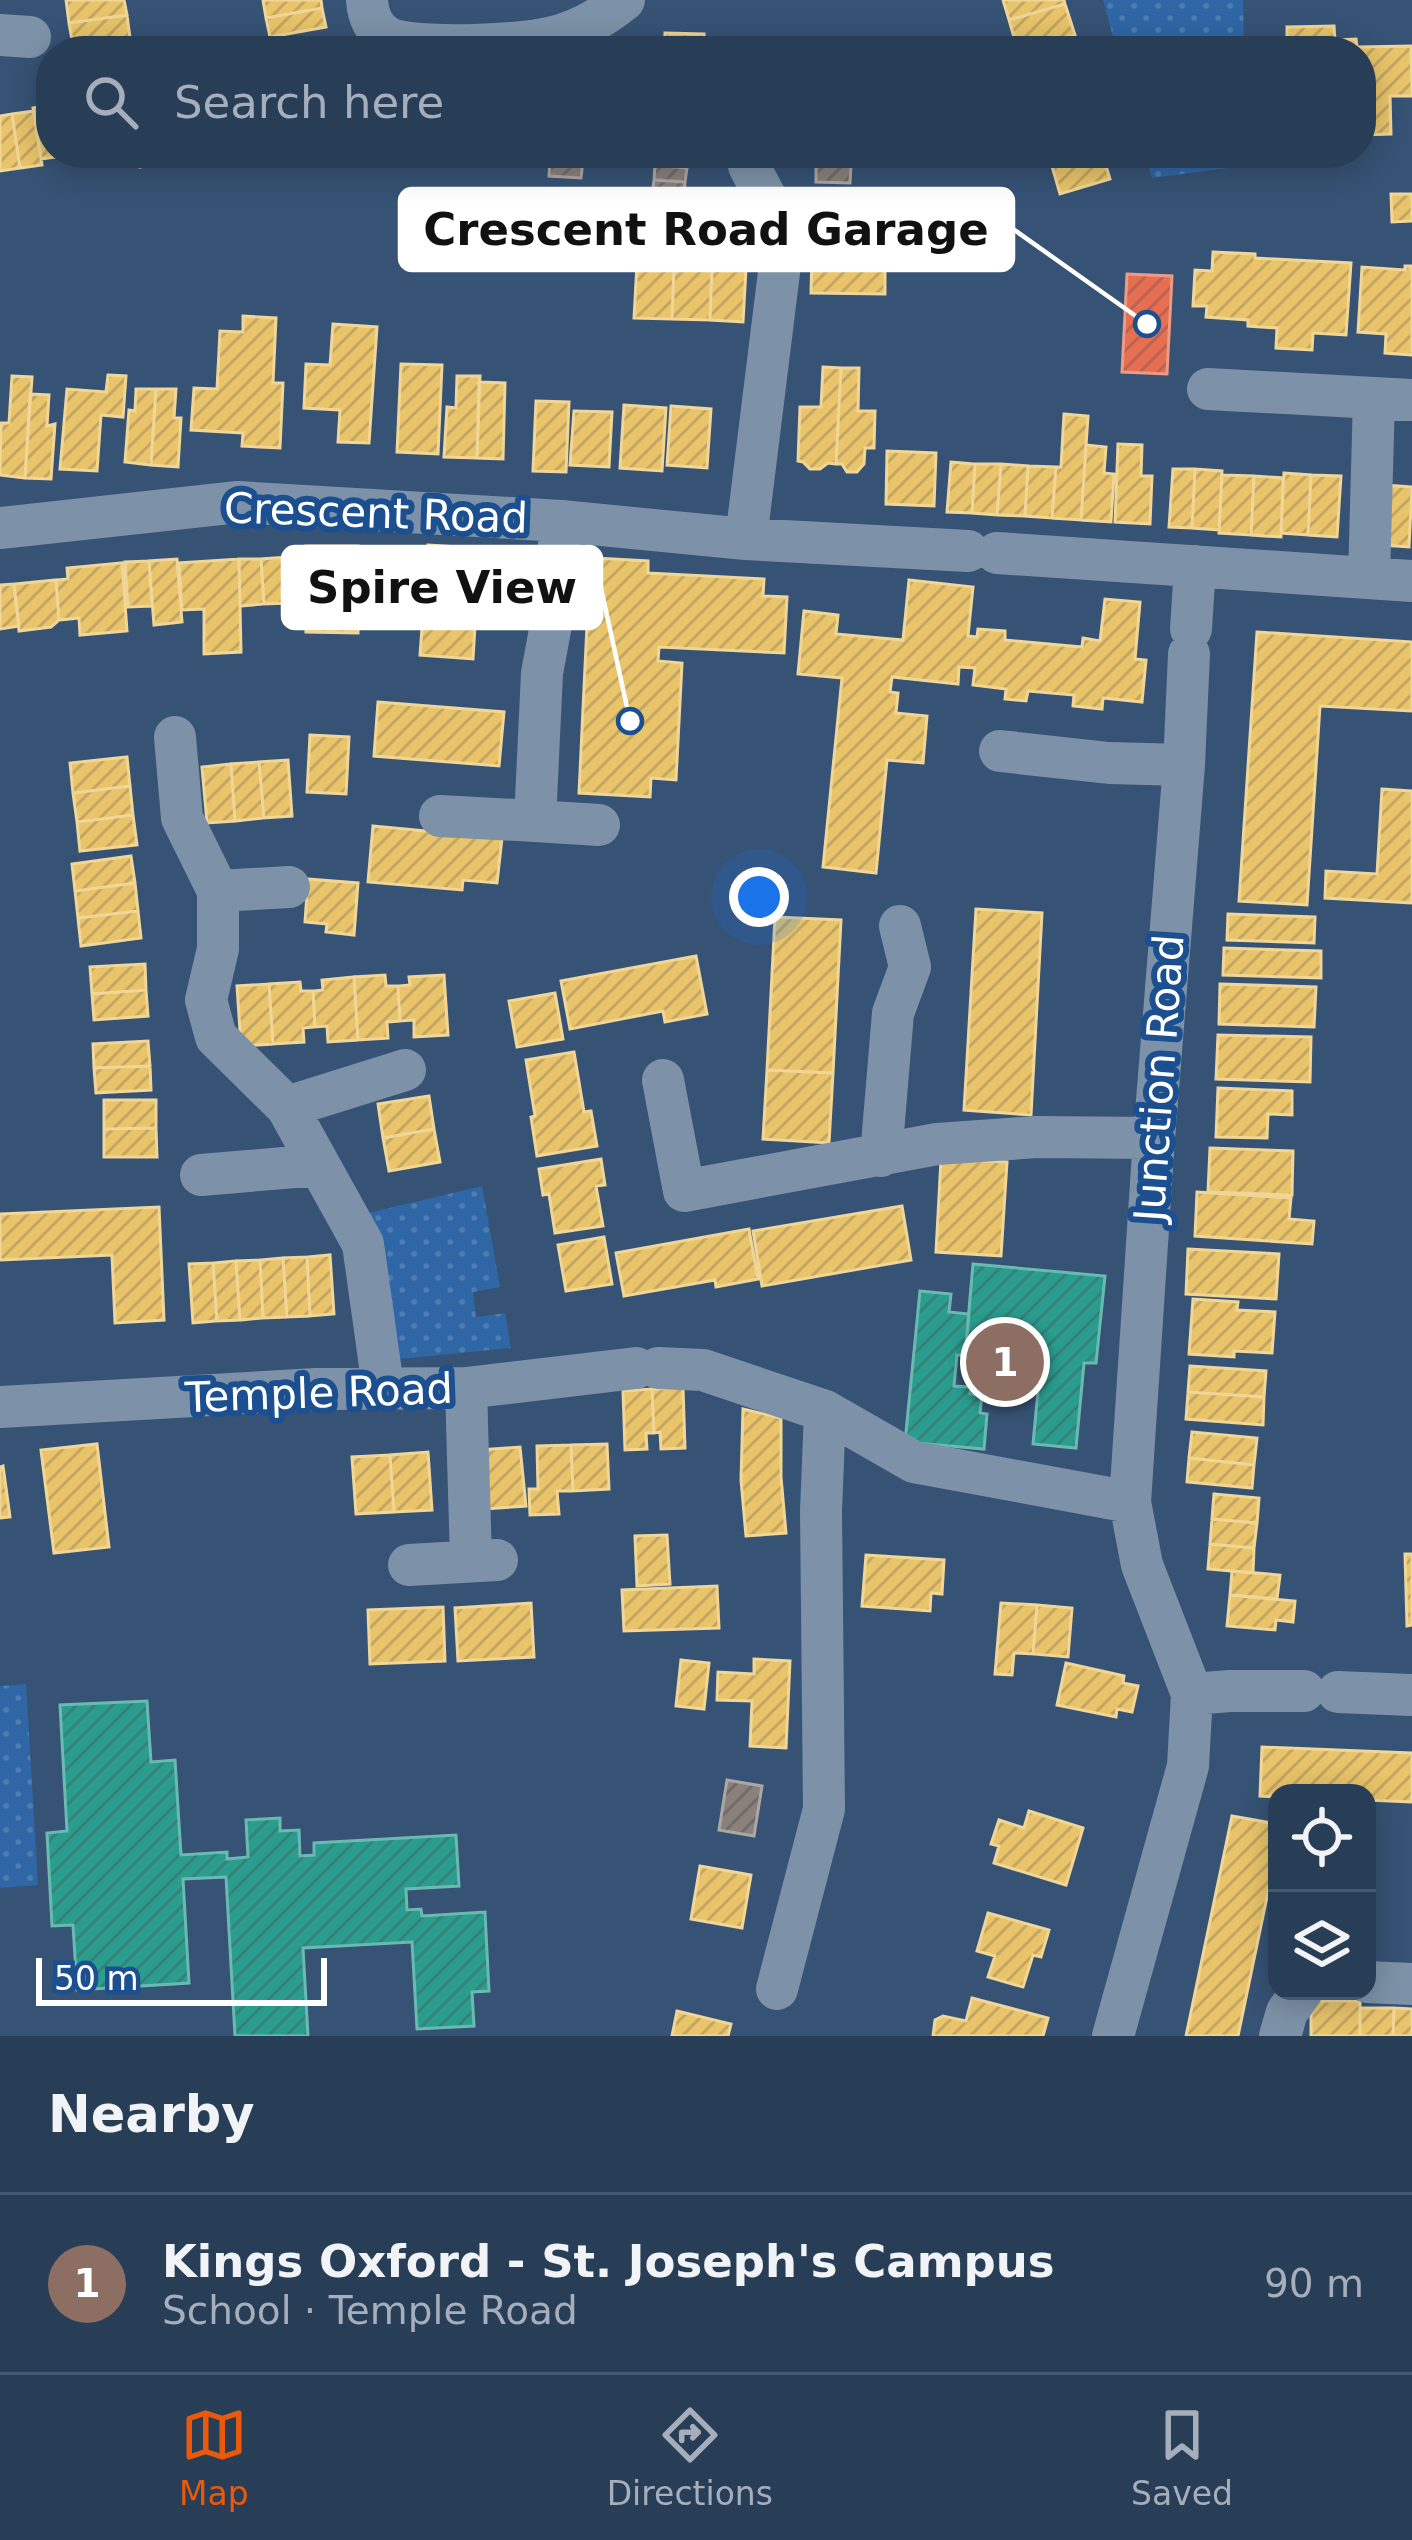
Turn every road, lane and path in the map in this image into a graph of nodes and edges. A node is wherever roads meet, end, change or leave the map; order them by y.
1 (367, 0) edge
2 (624, 0) edge
3 (386, 36) edge
4 (557, 36) edge
5 (750, 168) edge
6 (1208, 389) dead end
7 (1393, 399) edge
8 (561, 521) junction
9 (0, 528) edge
10 (746, 539) junction
11 (1195, 566) junction
12 (1370, 578) junction
13 (1412, 581) edge
14 (175, 737) dead end
15 (1000, 751) dead end
16 (1184, 765) junction
17 (440, 815) dead end
18 (536, 821) junction
19 (599, 825) dead end
20 (289, 887) dead end
21 (218, 891) junction
22 (900, 926) dead end
23 (405, 1070) dead end
24 (664, 1081) dead end
25 (287, 1107) junction
26 (1154, 1138) junction
27 (881, 1156) junction
28 (319, 1166) junction
29 (201, 1174) dead end
30 (382, 1387) junction
31 (466, 1388) junction
32 (0, 1407) edge
33 (825, 1411) junction
34 (1130, 1502) junction
35 (409, 1565) dead end
36 (1192, 1694) junction
37 (1412, 1695) edge
38 (1376, 1982) edge
39 (1412, 1984) edge
40 (778, 1989) dead end
41 (1296, 2000) edge
42 (1113, 2036) edge
43 (1280, 2036) edge

1 - 3 street
2 - 4 street
5 - 10 street
6 - 7 street
7 - 12 street
8 - 9 street, Crescent Road
8 - 10 street, Crescent Road
8 - 18 street
10 - 11 street, Crescent Road
11 - 12 street, Crescent Road
11 - 16 street, Junction Road
12 - 13 street, Crescent Road
14 - 21 street
15 - 16 street
16 - 26 street, Junction Road
17 - 18 street
18 - 19 street
20 - 21 street
21 - 25 street
22 - 27 street
23 - 25 street
24 - 27 street
25 - 28 street
26 - 27 street
26 - 34 street, Junction Road
28 - 29 street
28 - 30 street
30 - 31 street, Temple Road
30 - 32 street, Temple Road
31 - 33 street, Temple Road
31 - 35 street
33 - 34 street, Temple Road
33 - 40 street
34 - 36 street
36 - 37 street
36 - 42 street
38 - 39 street
41 - 43 street

